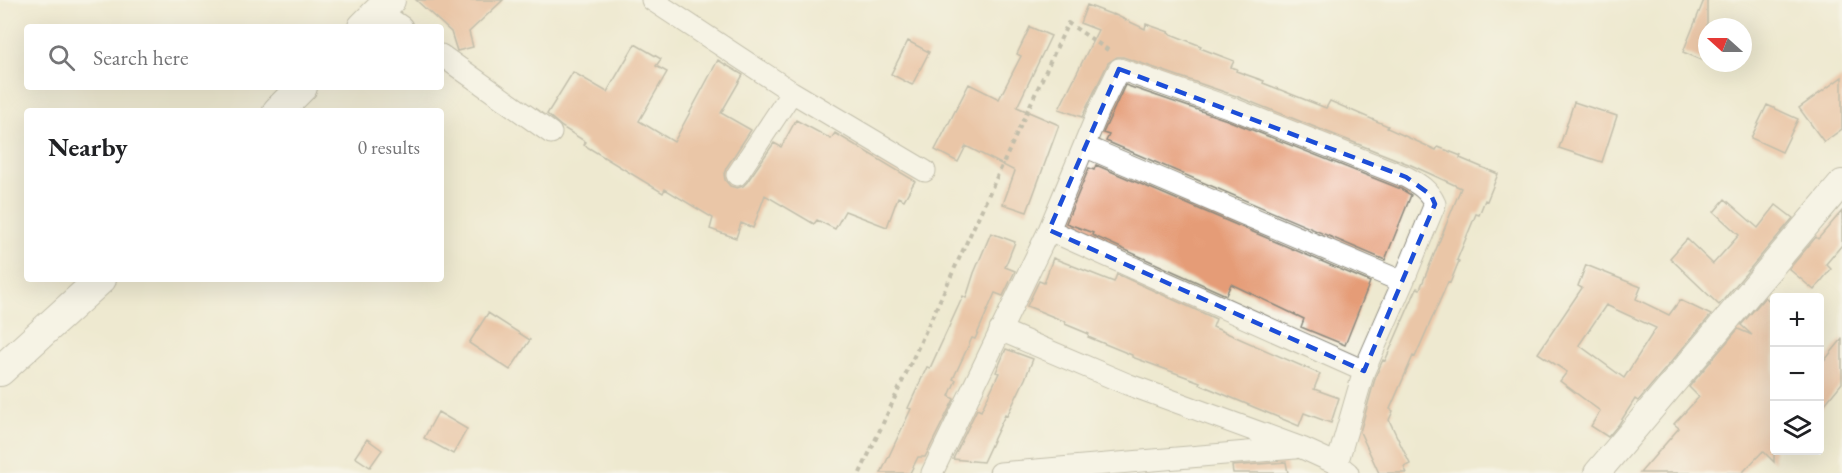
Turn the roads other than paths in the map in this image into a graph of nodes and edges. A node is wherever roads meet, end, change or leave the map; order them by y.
1 (652, 0) edge
2 (444, 57) edge
3 (299, 90) edge
4 (792, 92) junction
5 (281, 108) edge
6 (551, 133) dead end
7 (1084, 146) junction
8 (926, 171) dead end
9 (737, 175) dead end
10 (1842, 183) edge
11 (1048, 230) junction
12 (98, 282) edge
13 (1403, 282) junction
14 (1000, 330) junction
15 (0, 371) edge
16 (1364, 371) junction
17 (1302, 448) junction
18 (1343, 468) edge
19 (932, 473) edge
20 (1000, 473) edge
21 (1597, 473) edge

1 - 4 street
2 - 6 street
3 - 5 main road
4 - 8 street
4 - 9 street
7 - 11 street
7 - 13 street
7 - 13 street
10 - 21 street
11 - 14 street
11 - 16 street
12 - 15 main road
13 - 16 street
14 - 17 street
14 - 19 street
16 - 18 street
17 - 18 street
17 - 20 street

